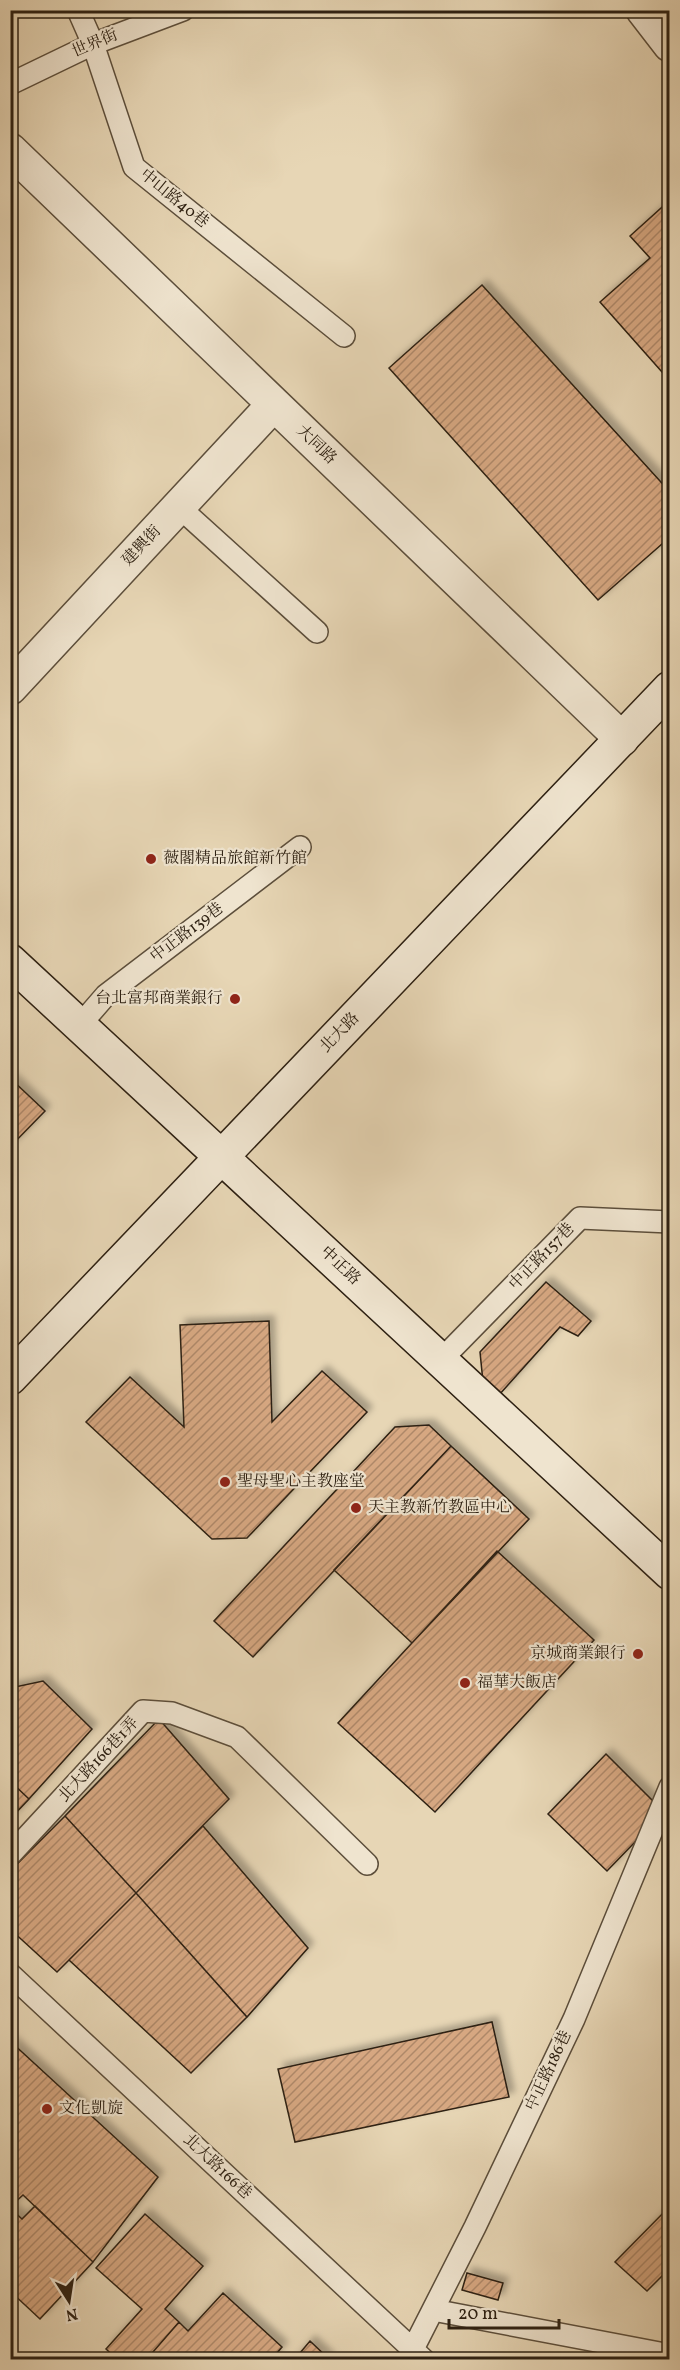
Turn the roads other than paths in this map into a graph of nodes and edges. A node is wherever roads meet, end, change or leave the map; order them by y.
1 (78, 10) edge
2 (183, 10) edge
3 (643, 10) edge
4 (93, 44) junction
5 (669, 45) edge
6 (10, 84) edge
7 (10, 150) edge
8 (344, 336) dead end
9 (274, 404) junction
10 (179, 507) junction
11 (317, 632) dead end
12 (10, 688) edge
13 (669, 688) edge
14 (622, 739) junction
15 (300, 847) dead end
16 (10, 961) edge
17 (80, 1025) junction
18 (222, 1156) junction
19 (669, 1222) edge
20 (441, 1360) junction
21 (10, 1378) edge
22 (669, 1572) edge
23 (669, 1787) edge
24 (10, 1855) edge
25 (367, 1864) dead end
26 (10, 1974) edge
27 (433, 2310) junction
28 (418, 2354) edge
29 (669, 2355) edge

1 - 4 lane, 中山路40巷
2 - 4 lane, 世界街
3 - 5 street
4 - 6 lane, 世界街
4 - 8 lane, 中山路40巷
7 - 9 street, 大同路
9 - 10 street, 建興街
9 - 14 street, 大同路
10 - 11 lane
10 - 12 street, 建興街
13 - 14 street, 北大路
14 - 18 street, 北大路
15 - 17 lane, 中正路139巷
16 - 17 street, 中正路
17 - 18 street, 中正路
18 - 20 street, 中正路
18 - 21 street, 北大路
19 - 20 lane, 中正路157巷
20 - 22 street, 中正路
23 - 27 lane, 中正路186巷
24 - 25 lane, 北大路166巷1弄
26 - 28 lane, 北大路166巷
27 - 28 lane, 中正路186巷
27 - 29 lane

